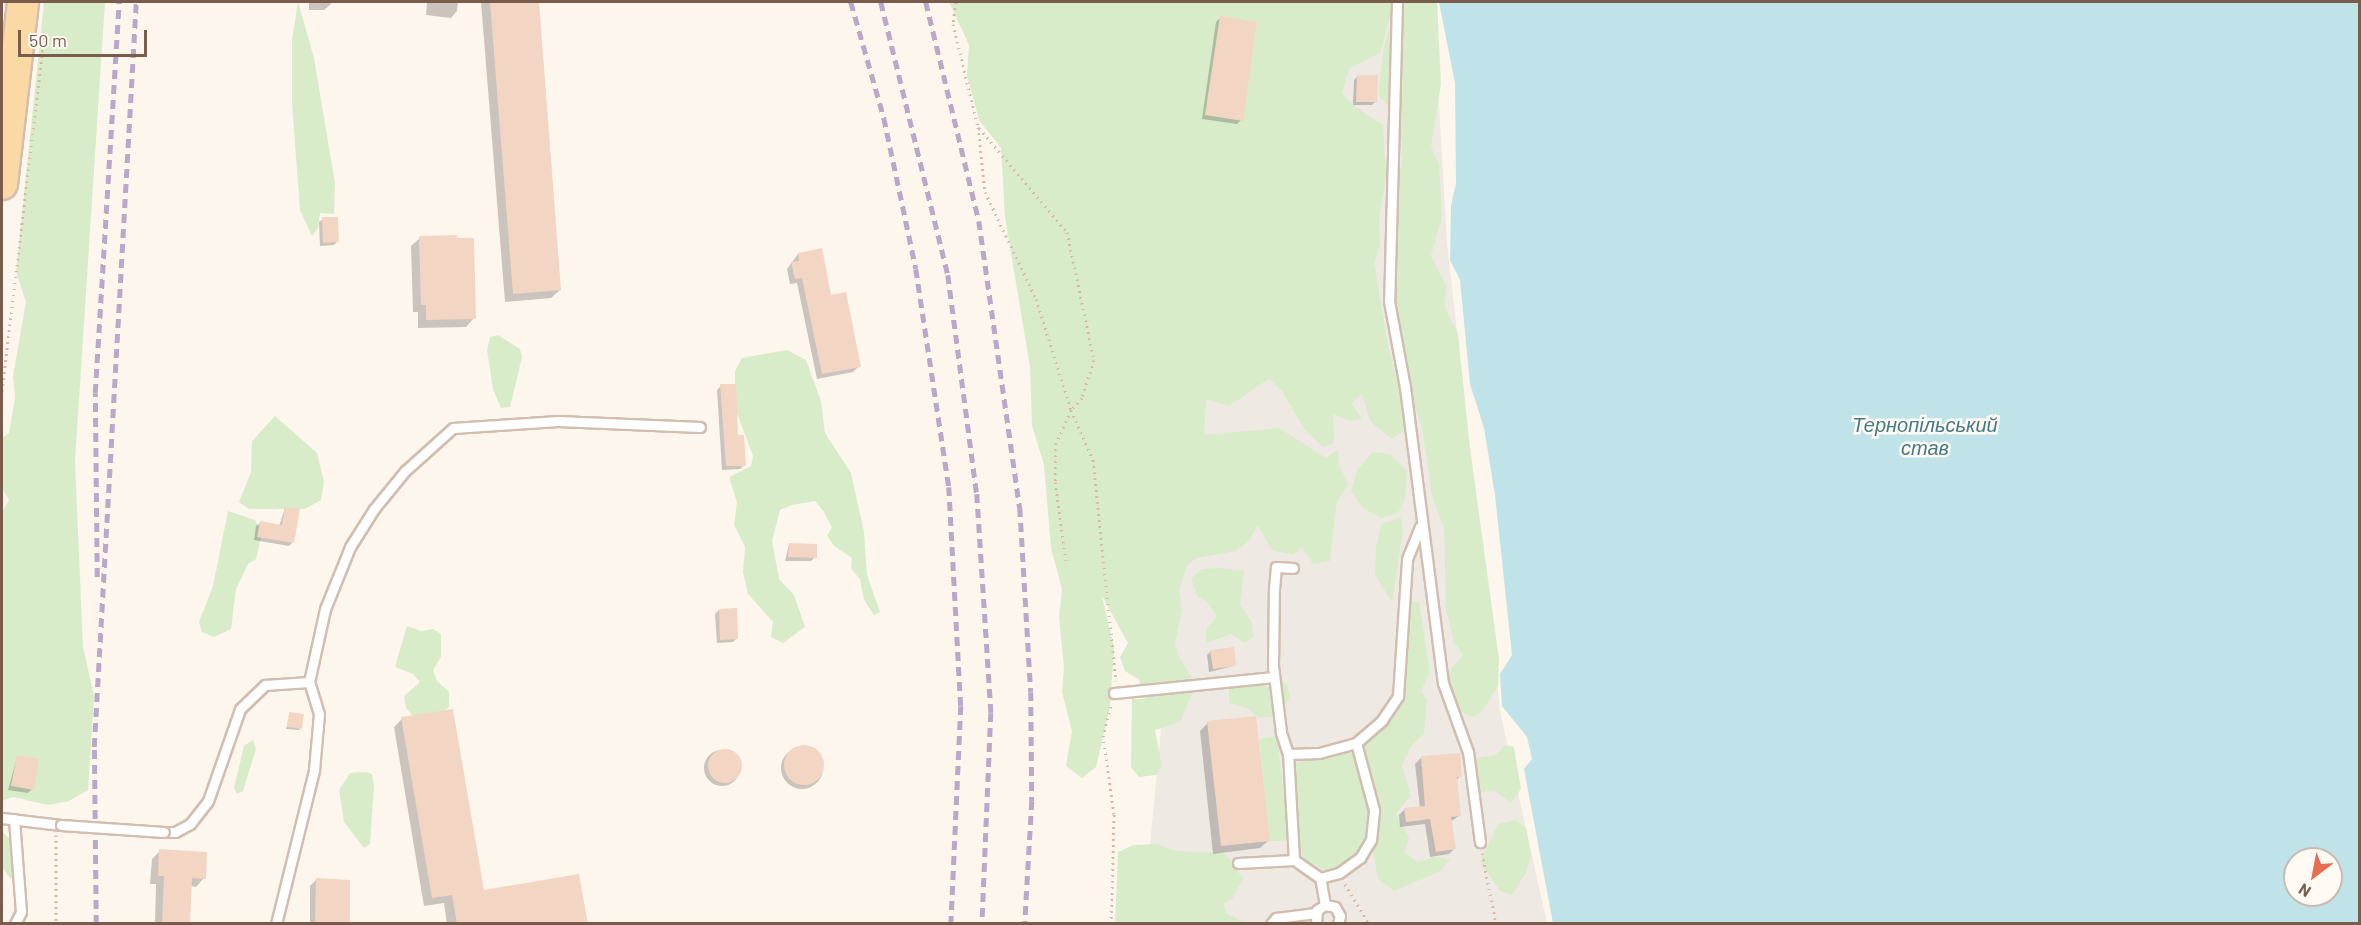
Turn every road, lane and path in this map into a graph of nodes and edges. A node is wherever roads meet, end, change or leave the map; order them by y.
1 (23, 2) edge
2 (956, 2) edge
3 (1397, 2) edge
4 (45, 25) dead end
5 (7, 104) edge
6 (978, 127) junction
7 (2, 184) edge
8 (2, 391) edge
9 (1071, 410) junction
10 (700, 427) dead end
11 (1421, 524) junction
12 (1066, 560) dead end
13 (1293, 568) dead end
14 (1274, 677) junction
15 (309, 682) junction
16 (1114, 693) junction
17 (1356, 743) junction
18 (1288, 754) junction
19 (2, 818) edge
20 (14, 819) junction
21 (58, 825) junction
22 (1480, 842) joint
23 (1294, 860) junction
24 (1238, 863) dead end
25 (1339, 873) junction
26 (1320, 878) junction
27 (1325, 905) junction
28 (1316, 913) junction
29 (15, 924) edge
30 (56, 924) edge
31 (276, 924) edge
32 (1110, 924) edge
33 (1271, 924) edge
34 (1316, 924) edge
35 (1338, 924) edge
36 (1369, 924) edge
37 (1496, 924) edge

1 - 5 main road
2 - 6 path
3 - 11 lane
4 - 8 path
5 - 7 main road
6 - 9 path
6 - 9 path
9 - 12 path
9 - 16 path
10 - 15 lane
11 - 17 lane
11 - 22 lane
13 - 14 lane
14 - 16 lane
14 - 18 lane
15 - 21 lane, bridge
15 - 31 lane
16 - 32 path
17 - 18 lane
17 - 25 lane
18 - 23 lane
19 - 20 lane
20 - 21 lane
20 - 29 lane
21 - 30 path
22 - 37 path
23 - 24 lane
23 - 26 lane
25 - 26 lane
25 - 36 path
26 - 27 lane
27 - 28 lane
27 - 35 lane
28 - 33 lane
28 - 34 lane

